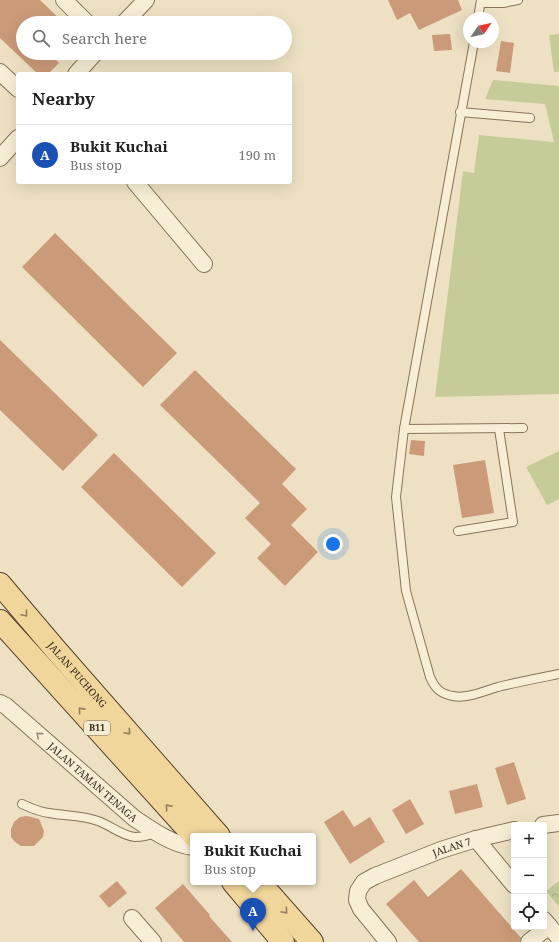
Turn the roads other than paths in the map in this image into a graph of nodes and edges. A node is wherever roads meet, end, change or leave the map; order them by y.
1 (64, 0) edge
2 (146, 0) edge
3 (518, 0) edge
4 (481, 1) edge
5 (479, 12) edge
6 (80, 16) edge
7 (131, 16) edge
8 (473, 48) edge
9 (89, 60) edge
10 (0, 72) edge
11 (78, 72) edge
12 (16, 87) edge
13 (460, 112) junction
14 (530, 118) dead end
15 (16, 140) edge
16 (0, 158) edge
17 (137, 184) edge
18 (204, 264) dead end
19 (523, 428) dead end
20 (404, 429) junction
21 (499, 429) junction
22 (458, 530) dead end
23 (0, 584) edge
24 (4, 629) edge
25 (559, 674) edge
26 (0, 703) edge
27 (22, 804) dead end
28 (559, 823) edge
29 (547, 824) edge
30 (511, 831) edge
31 (156, 832) junction
32 (191, 833) edge
33 (216, 833) edge
34 (476, 839) junction
35 (190, 846) edge
36 (511, 881) edge
37 (236, 885) edge
38 (262, 885) edge
39 (132, 918) dead end
40 (547, 924) edge
41 (540, 930) edge
42 (559, 938) edge
43 (153, 942) edge
44 (283, 942) edge
45 (312, 942) edge
46 (388, 942) edge
47 (529, 942) edge

1 - 6 street
2 - 7 street
3 - 4 lane
4 - 5 lane
8 - 13 lane
9 - 11 street
10 - 12 street
13 - 14 lane
13 - 20 lane
15 - 16 street
17 - 18 street
19 - 21 lane
20 - 21 lane
20 - 25 lane
21 - 22 lane
23 -> 33 main road, JALAN PUCHONG / B11
32 -> 24 main road, JALAN PUCHONG / B11
31 -> 26 street, JALAN TAMAN TENAGA
27 - 31 lane
28 - 29 street
30 - 34 street, JALAN 7
31 - 35 street, JALAN TAMAN TENAGA
34 - 36 street
34 - 46 street, JALAN 7
37 - 44 main road
38 -> 45 main road
39 - 43 street
40 - 42 street
41 - 47 street

